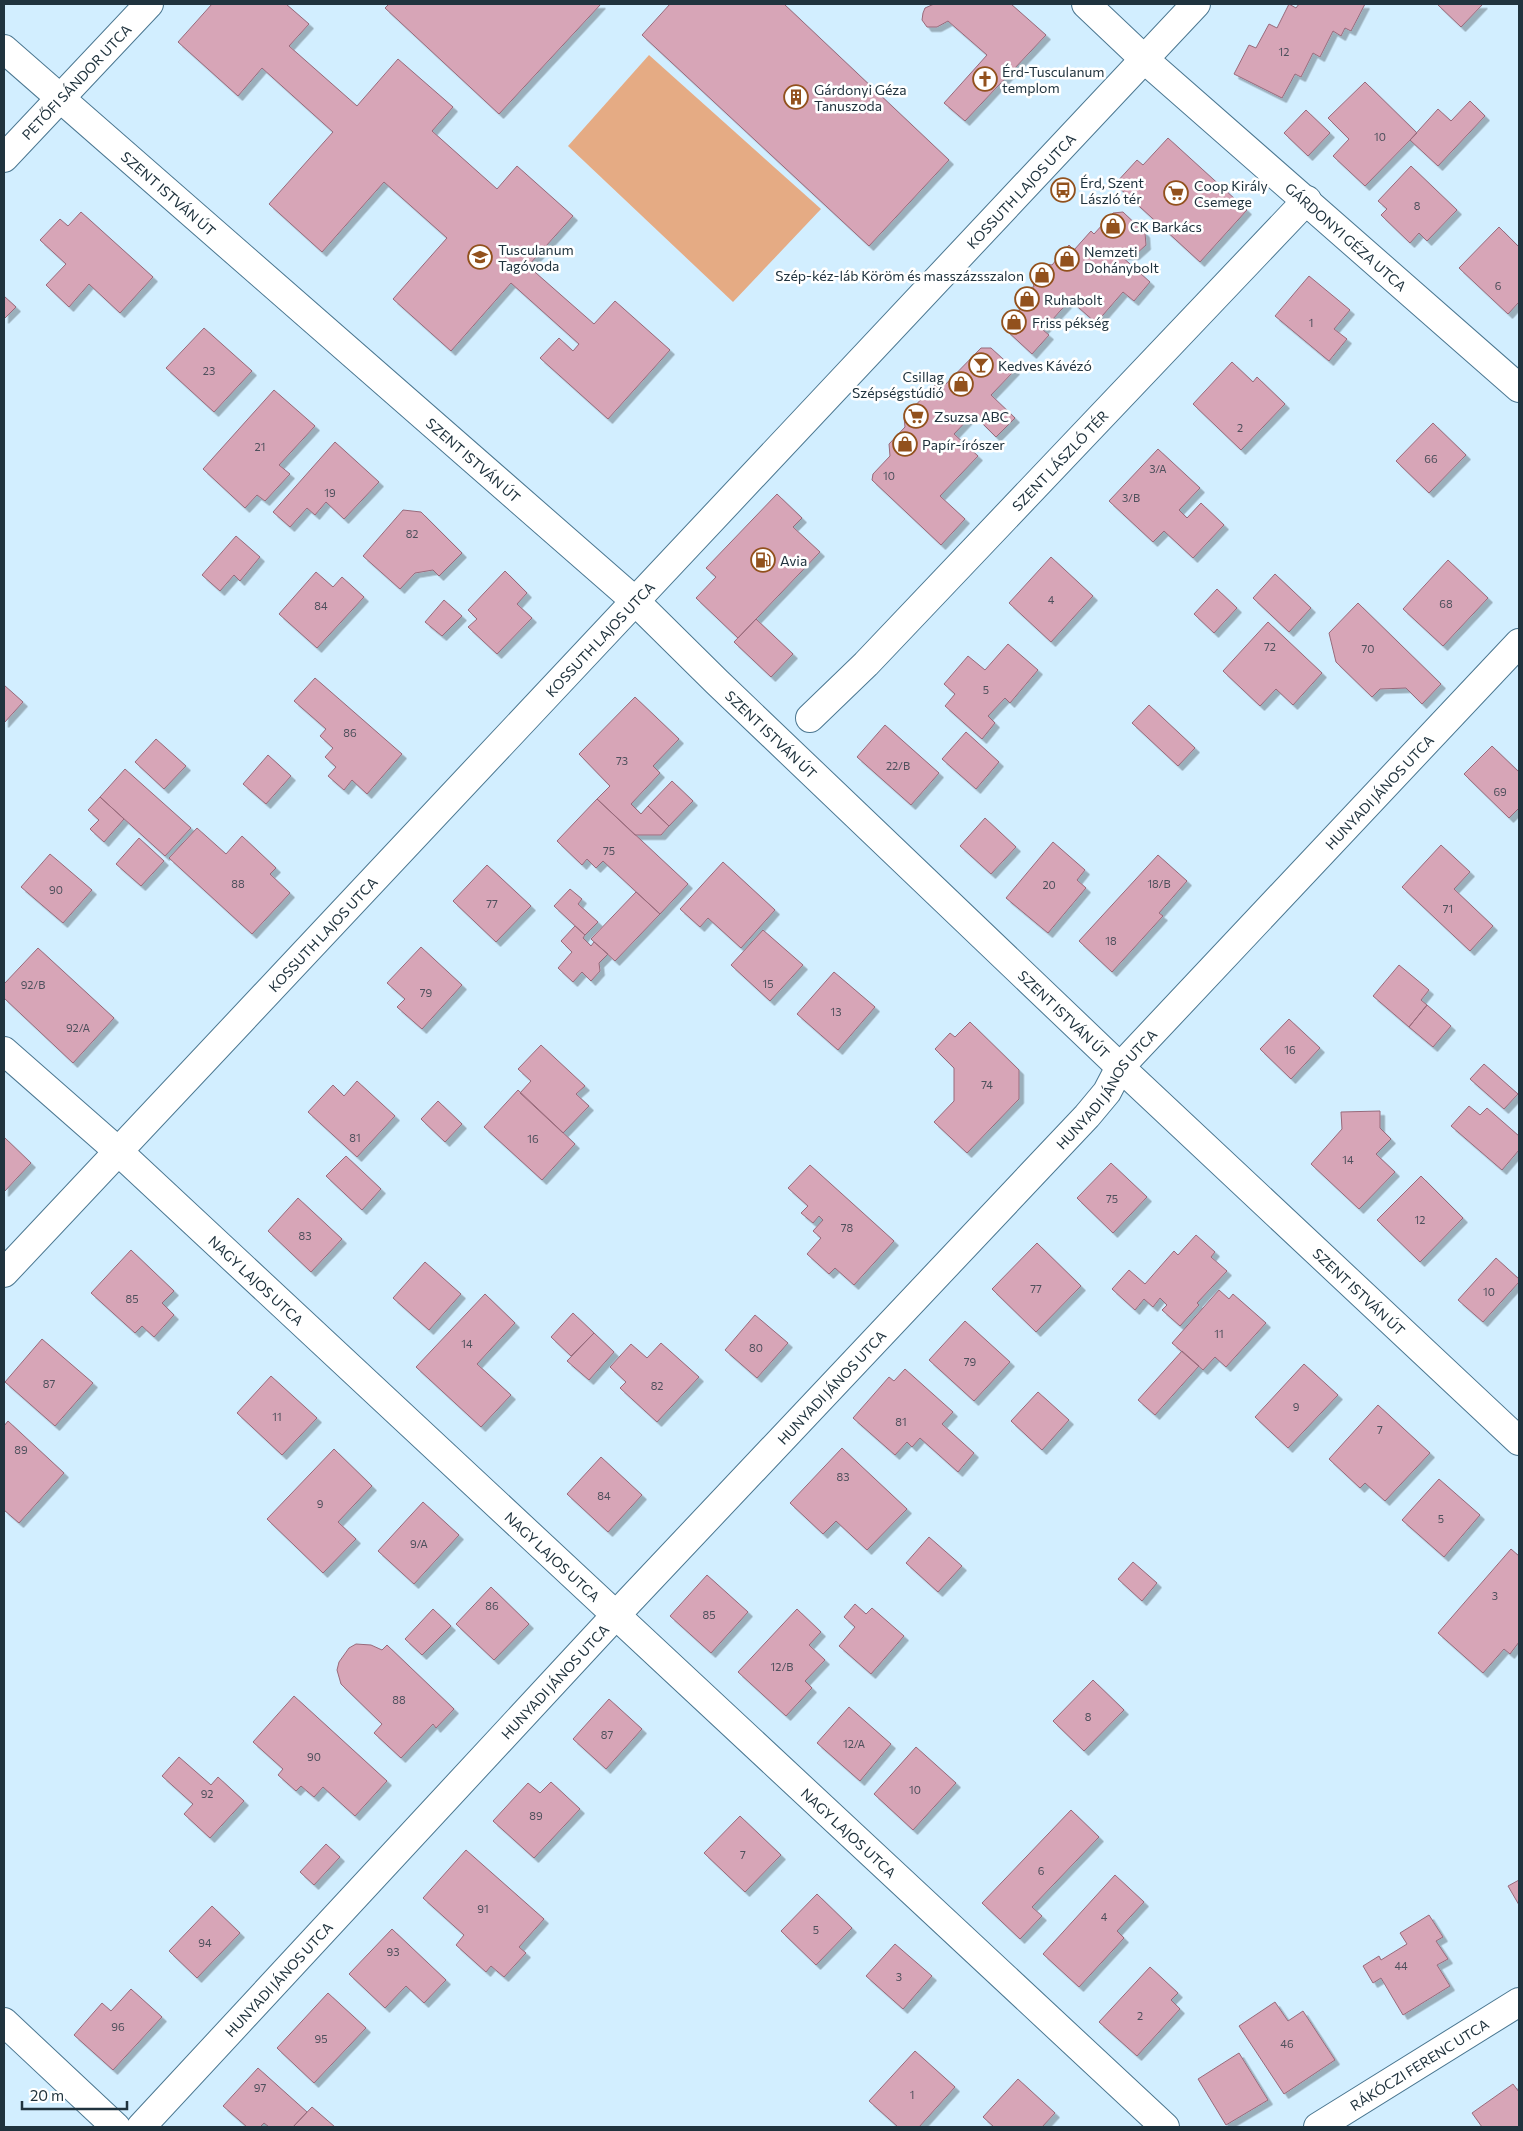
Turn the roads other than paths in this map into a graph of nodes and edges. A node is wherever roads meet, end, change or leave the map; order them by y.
1 (149, 4) edge
2 (1086, 4) edge
3 (1196, 4) edge
4 (4, 49) edge
5 (1144, 59) junction
6 (60, 98) junction
7 (4, 158) edge
8 (1307, 200) junction
9 (1519, 388) edge
10 (634, 600) junction
11 (1519, 643) edge
12 (810, 718) dead end
13 (4, 1051) edge
14 (1120, 1067) junction
15 (119, 1152) junction
16 (4, 1273) edge
17 (1519, 1441) edge
18 (615, 1616) junction
19 (1519, 2002) edge
20 (4, 2022) edge
21 (116, 2127) edge
22 (141, 2127) edge
23 (1165, 2127) edge
24 (1318, 2127) edge

1 - 6 street, PETŐFI SÁNDOR UTCA
2 - 5 street, GÁRDONYI GÉZA UTCA
3 - 5 street, KOSSUTH LAJOS UTCA
4 - 6 street, SZENT ISTVÁN ÚT
5 - 8 street, GÁRDONYI GÉZA UTCA
5 - 10 street, KOSSUTH LAJOS UTCA
6 - 7 street, PETŐFI SÁNDOR UTCA
6 - 10 street, SZENT ISTVÁN ÚT
8 - 9 street, GÁRDONYI GÉZA UTCA
8 - 12 street, SZENT LÁSZLÓ TÉR
10 - 14 street, SZENT ISTVÁN ÚT
10 - 15 street, KOSSUTH LAJOS UTCA
11 - 14 street, HUNYADI JÁNOS UTCA
13 - 15 street, NAGY LAJOS UTCA
14 - 17 street, SZENT ISTVÁN ÚT
14 - 18 street, HUNYADI JÁNOS UTCA
15 - 16 street, KOSSUTH LAJOS UTCA
15 - 18 street, NAGY LAJOS UTCA
18 - 22 street, HUNYADI JÁNOS UTCA
18 - 23 street, NAGY LAJOS UTCA
19 - 24 street, RÁKÓCZI FERENC UTCA
20 - 21 street

